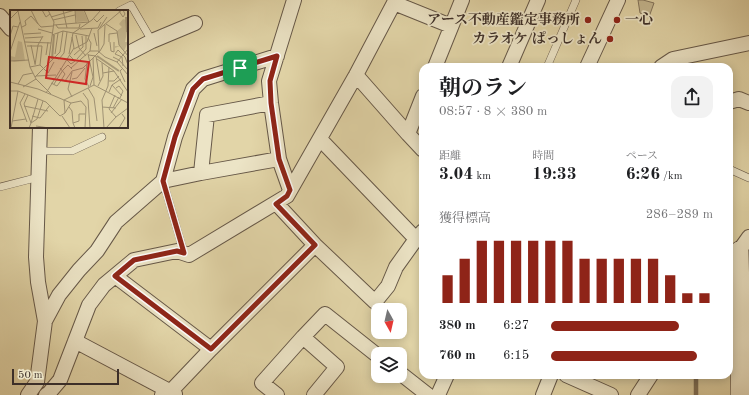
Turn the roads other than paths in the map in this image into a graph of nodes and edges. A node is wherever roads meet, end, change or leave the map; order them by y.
1 (294, 0) edge
2 (462, 0) edge
3 (538, 0) edge
4 (576, 0) edge
5 (618, 0) edge
6 (121, 10) edge
7 (0, 16) edge
8 (195, 23) dead end
9 (451, 26) junction
10 (10, 28) edge
11 (152, 42) junction
12 (749, 43) edge
13 (128, 54) edge
14 (277, 56) junction
15 (437, 63) edge
16 (511, 63) edge
17 (549, 63) edge
18 (589, 63) edge
19 (668, 63) edge
20 (356, 75) junction
21 (733, 101) edge
22 (271, 103) junction
23 (749, 103) edge
24 (419, 106) edge
25 (40, 128) edge
26 (408, 134) junction
27 (102, 137) dead end
28 (320, 139) junction
29 (419, 146) edge
30 (39, 151) junction
31 (279, 159) junction
32 (733, 171) edge
33 (201, 173) junction
34 (39, 177) junction
35 (749, 178) edge
36 (163, 181) junction
37 (0, 187) edge
38 (290, 190) junction
39 (276, 204) junction
40 (419, 234) edge
41 (419, 236) edge
42 (315, 245) junction
43 (738, 250) edge
44 (184, 253) junction
45 (115, 276) junction
46 (45, 321) junction
47 (302, 337) junction
48 (745, 337) edge
49 (75, 341) junction
50 (211, 349) junction
51 (371, 350) edge
52 (407, 378) edge
53 (445, 379) edge
54 (549, 379) edge
55 (575, 379) edge
56 (648, 379) edge
57 (170, 394) edge
58 (28, 395) edge
59 (46, 395) edge
60 (277, 395) edge
61 (314, 395) edge
62 (428, 395) edge
63 (438, 395) edge
64 (543, 395) edge
65 (611, 395) edge
66 (638, 395) edge
67 (740, 395) edge

1 - 14 street
2 - 9 street
3 - 16 street
4 - 17 lane
5 - 18 street
6 - 11 lane
7 - 10 street
8 - 11 street
9 - 15 street
9 - 20 street
11 - 13 street
12 - 19 street
14 - 22 street
14 - 36 street
20 - 26 street
20 - 28 street
21 - 23 street
22 - 31 street
22 - 33 street
24 - 26 street
25 - 30 street
26 - 29 street
27 - 30 lane
28 - 38 street
28 - 40 street
30 - 34 street
31 - 33 street
31 - 38 street
32 - 35 lane
33 - 36 street
34 - 37 lane
34 - 46 street
36 - 44 lane
36 - 46 street
38 - 39 street
39 - 42 street
39 - 44 street
41 - 42 street
42 - 50 street
43 - 48 street
44 - 45 street
45 - 49 street
45 - 50 street
46 - 58 street
47 - 51 street
47 - 60 street
47 - 61 street
48 - 67 street
49 - 57 street
49 - 59 street
50 - 57 street
52 - 62 street
53 - 63 street
54 - 64 street
55 - 65 street
56 - 66 street

